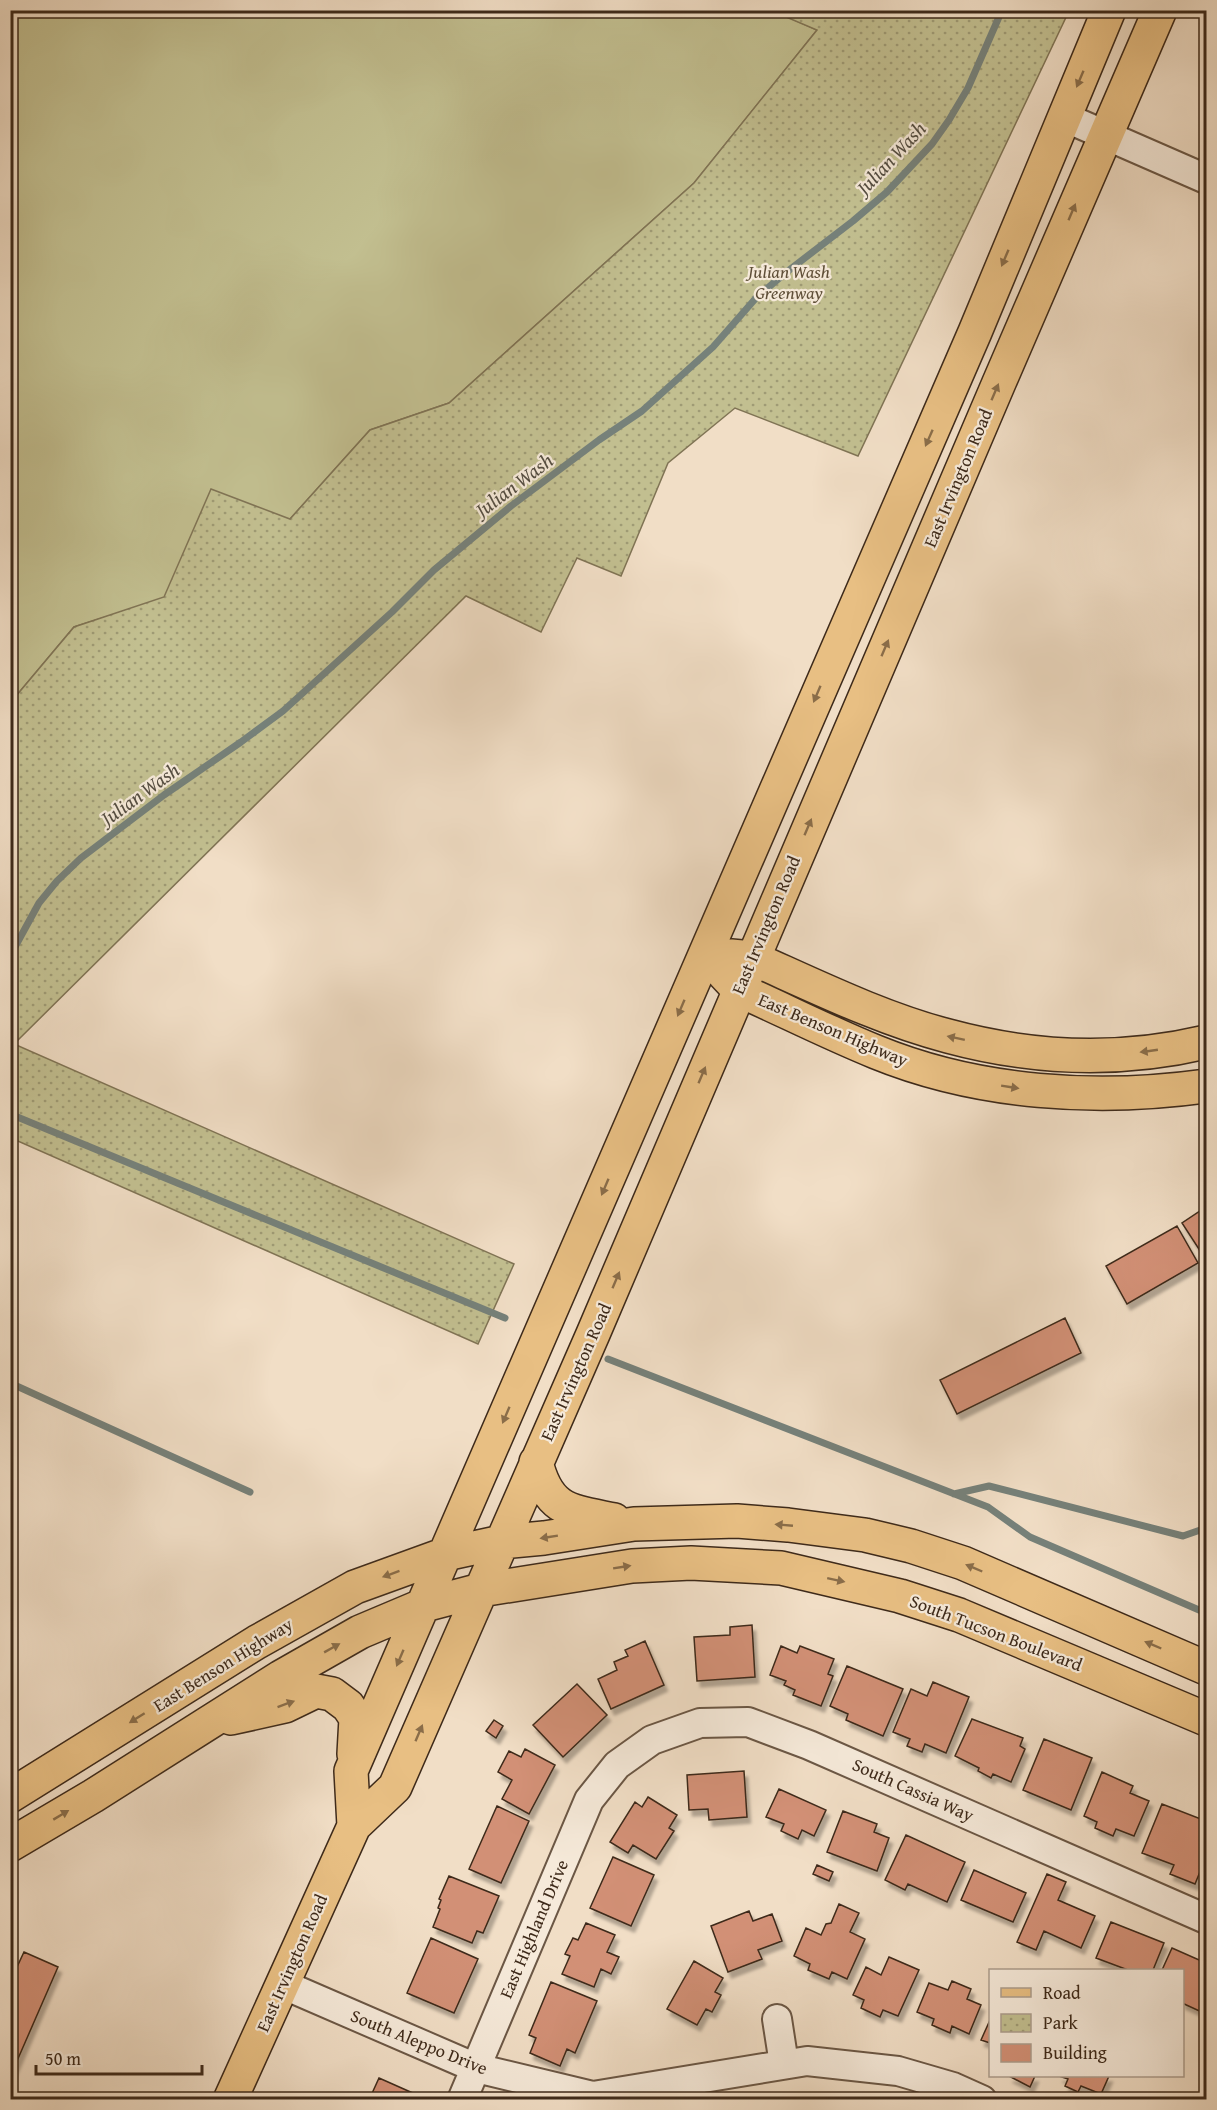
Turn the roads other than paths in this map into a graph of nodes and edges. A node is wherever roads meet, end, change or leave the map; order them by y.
1 (1160, 10) edge
2 (1106, 18) edge
3 (1064, 117) junction
4 (1105, 135) junction
5 (1206, 179) edge
6 (704, 954) junction
7 (752, 958) junction
8 (739, 990) junction
9 (1206, 1042) edge
10 (1206, 1086) edge
11 (536, 1462) junction
12 (634, 1524) junction
13 (501, 1542) junction
14 (446, 1554) junction
15 (481, 1590) junction
16 (424, 1605) junction
17 (1206, 1668) edge
18 (1206, 1719) edge
19 (209, 1722) junction
20 (617, 1765) joint
21 (351, 1771) junction
22 (10, 1796) edge
23 (354, 1826) junction
24 (10, 1845) edge
25 (1206, 1919) edge
26 (282, 1984) junction
27 (777, 2019) dead end
28 (784, 2064) junction
29 (476, 2068) junction
30 (697, 2089) edge
31 (952, 2093) edge
32 (230, 2100) edge
33 (462, 2100) edge
34 (982, 2100) edge

1 - 4 main road, East Irvington Road
2 -> 3 main road, East Irvington Road
3 - 4 street
3 -> 6 main road, East Irvington Road
4 - 5 street
7 -> 4 main road, East Irvington Road
6 - 7 main road, East Benson Highway
6 - 8 main road, East Benson Highway
6 -> 14 main road, East Irvington Road
7 - 8 main road, East Irvington Road
9 -> 7 main road, East Benson Highway
8 -> 10 main road, East Benson Highway
11 -> 8 main road, East Irvington Road
11 - 12 main road
11 - 13 main road, East Irvington Road
12 -> 13 main road
17 -> 12 main road
13 - 14 main road
13 - 15 main road, East Irvington Road
14 - 16 main road, East Irvington Road
14 -> 22 main road, East Benson Highway
15 - 16 main road, South Tucson Boulevard
15 -> 18 main road, South Tucson Boulevard
23 -> 15 main road, East Irvington Road
19 -> 16 main road
16 -> 21 main road, East Irvington Road
19 -> 21 main road
24 -> 19 main road
20 - 25 street, South Cassia Way
20 - 29 street, East Highland Drive
21 - 23 main road, East Irvington Road
23 - 26 main road, East Irvington Road
26 - 29 street, South Aleppo Drive
26 - 32 main road, East Irvington Road
27 - 28 street
28 - 30 street, South Aleppo Drive
28 - 31 street, South Aleppo Drive
29 - 30 street, South Aleppo Drive
29 - 33 street, East Highland Drive
31 - 34 street, South Aleppo Drive

